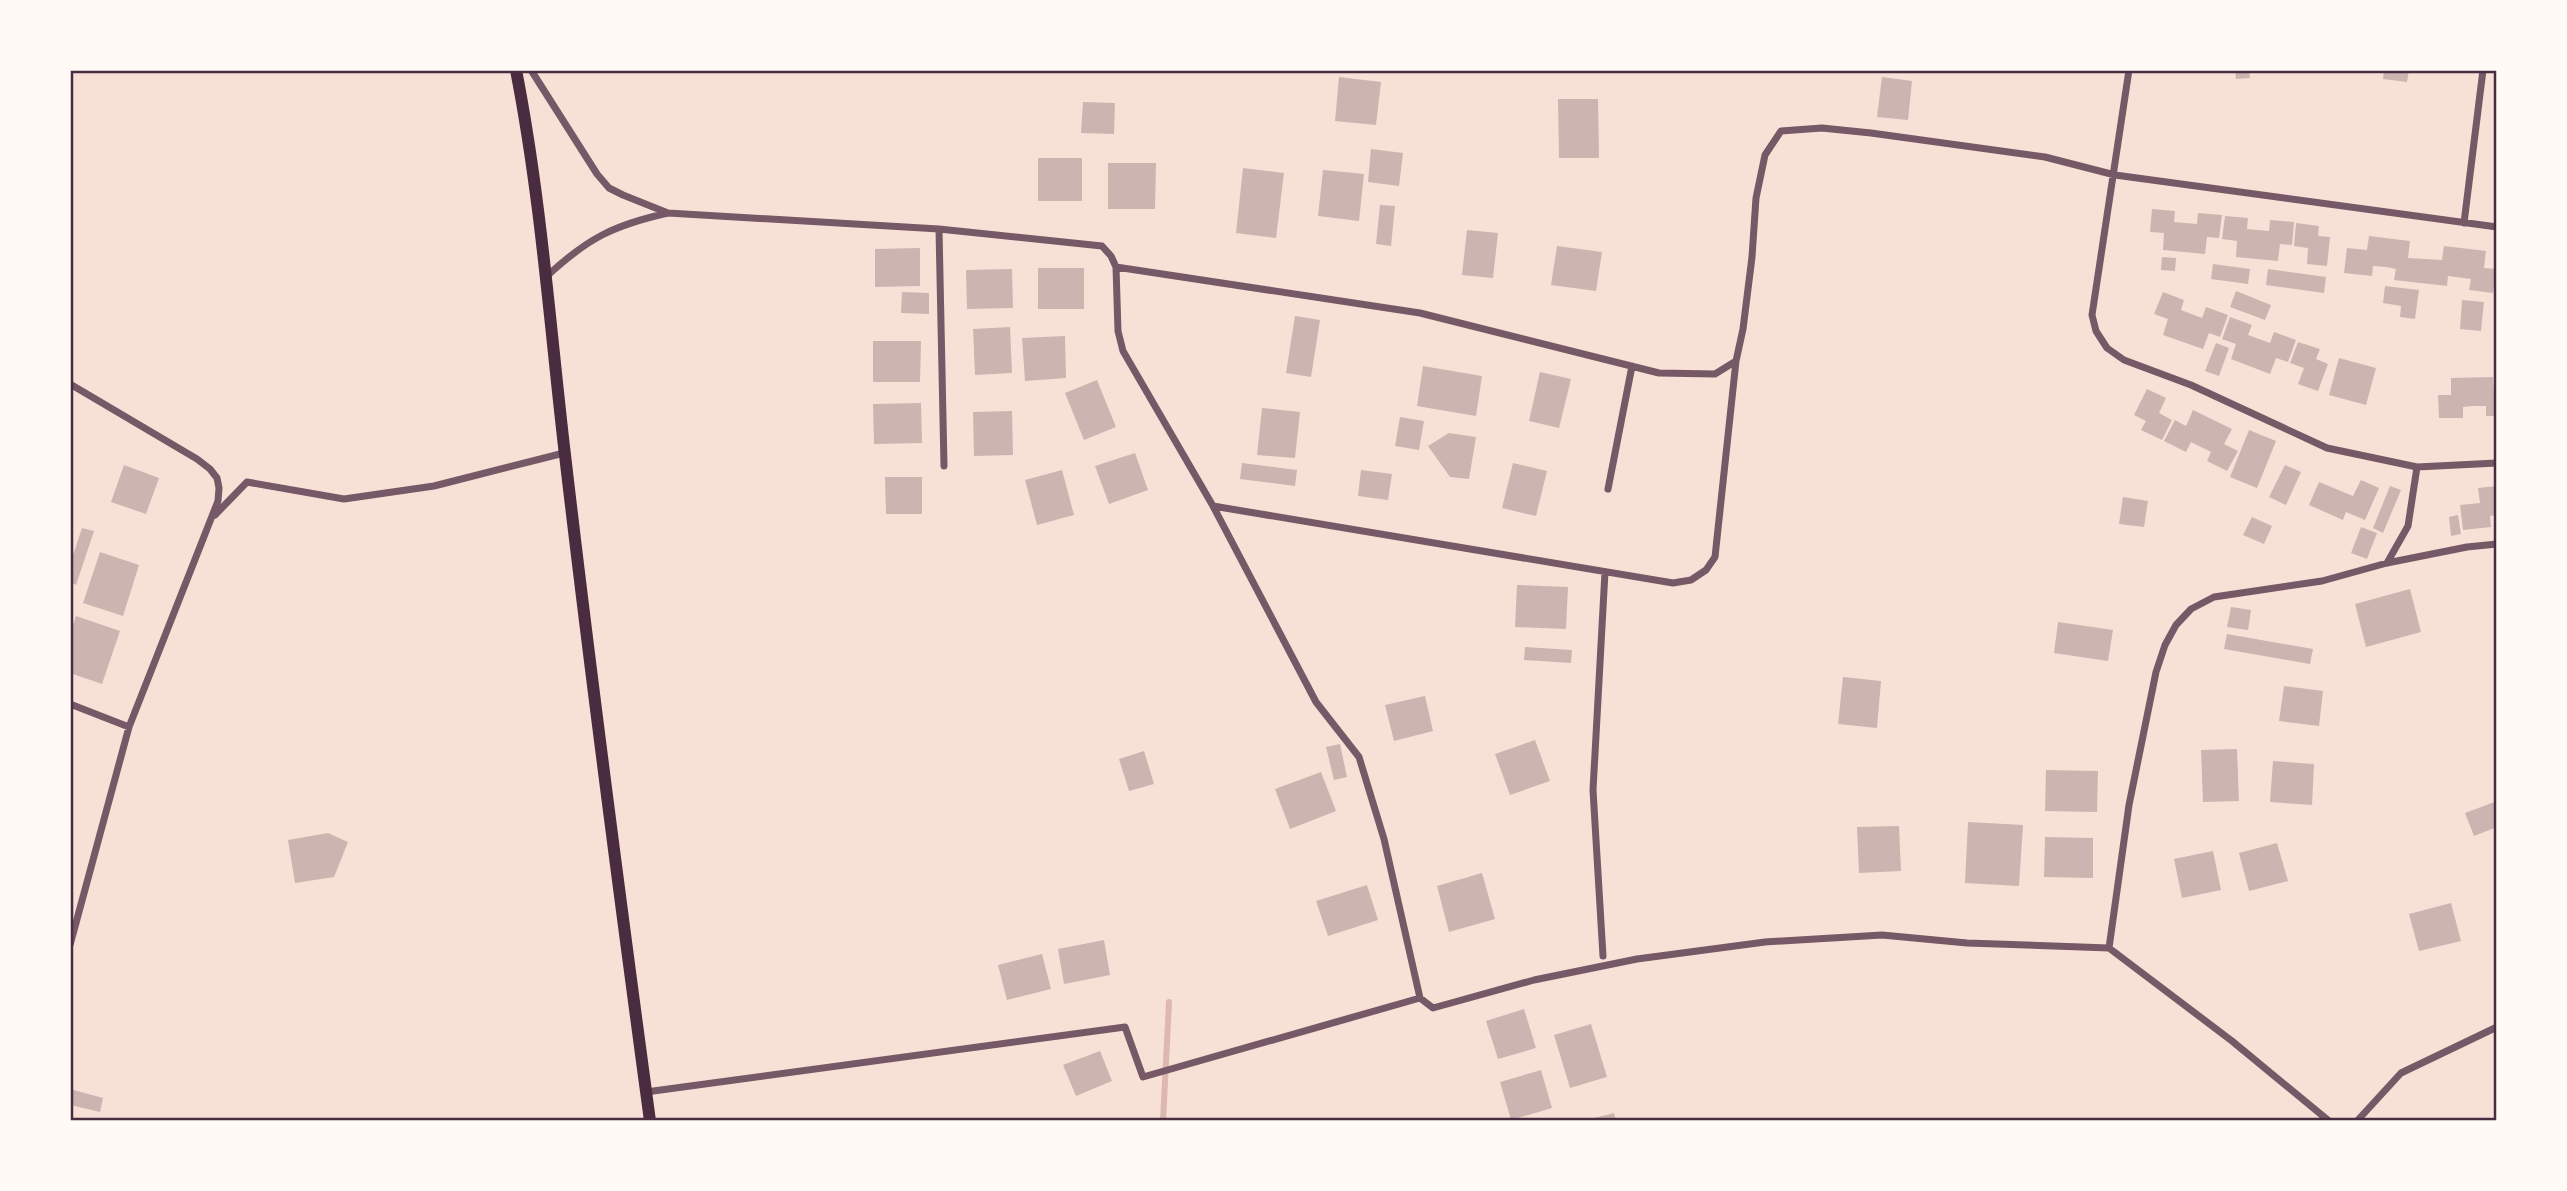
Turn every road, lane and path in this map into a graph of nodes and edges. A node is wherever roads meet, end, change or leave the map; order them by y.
1 (516, 70) edge
2 (531, 70) edge
3 (2129, 70) edge
4 (2483, 70) edge
5 (2115, 175) junction
6 (668, 213) junction
7 (2464, 223) junction
8 (2497, 227) edge
9 (939, 229) junction
10 (1116, 267) junction
11 (547, 276) junction
12 (1736, 361) junction
13 (1632, 366) junction
14 (70, 384) edge
15 (564, 453) junction
16 (2497, 463) edge
17 (944, 466) dead end
18 (2417, 467) junction
19 (1608, 489) dead end
20 (1213, 506) junction
21 (211, 519) junction
22 (2497, 544) edge
23 (2387, 563) junction
24 (1605, 572) junction
25 (70, 704) edge
26 (130, 727) junction
27 (70, 945) edge
28 (2109, 948) junction
29 (1603, 956) dead end
30 (1420, 998) junction
31 (2497, 1027) edge
32 (646, 1092) junction
33 (650, 1121) edge
34 (2329, 1121) edge
35 (2357, 1121) edge

1 - 11 main road
2 - 6 street
3 - 5 street
4 - 7 street
5 - 7 street
5 - 12 street
5 - 18 street
6 - 9 street
6 - 11 street
7 - 8 street
9 - 10 street
9 - 17 street
10 - 13 street
10 - 20 street
11 - 15 main road
12 - 13 street
12 - 24 street
13 - 19 street
14 - 21 street
15 - 21 street
15 - 32 main road
16 - 18 street
18 - 23 street
20 - 24 street
20 - 30 street
21 - 26 street
22 - 23 street
23 - 28 street
24 - 29 street
25 - 26 street
26 - 27 street
28 - 30 street
28 - 34 street
30 - 32 street
31 - 35 street
32 - 33 main road

